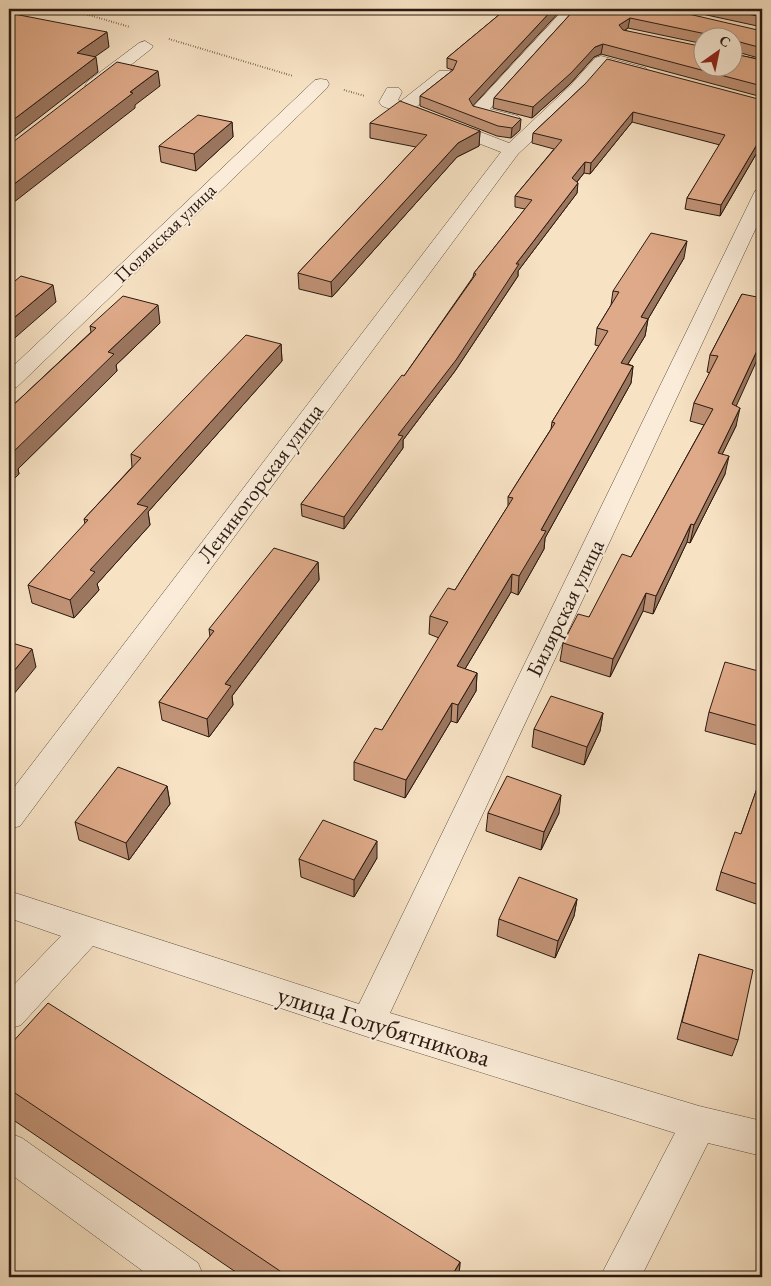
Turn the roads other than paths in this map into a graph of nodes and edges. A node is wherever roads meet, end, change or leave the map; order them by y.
1 (572, 9) edge
2 (145, 46) dead end
3 (614, 48) edge
4 (601, 62) junction
5 (445, 75) edge
6 (658, 76) edge
7 (321, 84) road end
8 (77, 99) edge
9 (538, 127) junction
10 (512, 150) junction
11 (762, 195) edge
12 (9, 382) edge
13 (9, 816) edge
14 (9, 905) edge
15 (85, 932) junction
16 (9, 1014) edge
17 (368, 1022) junction
18 (699, 1123) junction
19 (762, 1139) edge
20 (9, 1151) edge
21 (184, 1277) edge
22 (620, 1277) edge

1 - 9 street
2 - 8 street
3 - 4 street, Лениногорская улица
4 - 6 street
4 - 9 street, Лениногорская улица
5 - 10 street
7 - 12 street, Полянская улица
9 - 10 street, Лениногорская улица
10 - 13 street, Лениногорская улица
11 - 17 street, Билярская улица
14 - 15 street, улица Голубятникова
15 - 16 street
15 - 17 street, улица Голубятникова
17 - 18 street, улица Голубятникова
18 - 19 street, улица Голубятникова
18 - 22 street
20 - 21 street

